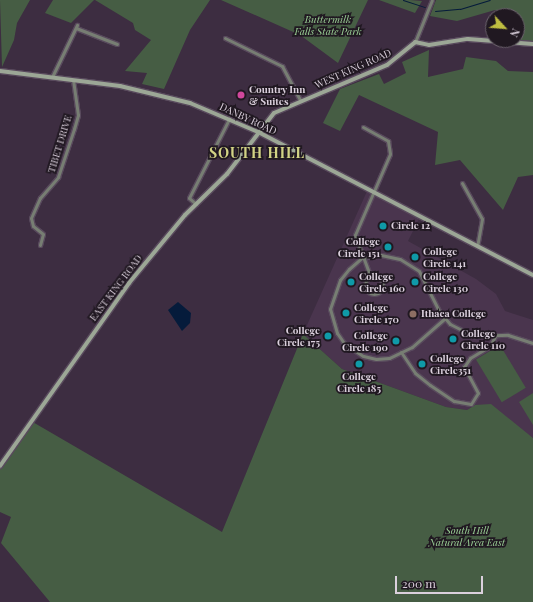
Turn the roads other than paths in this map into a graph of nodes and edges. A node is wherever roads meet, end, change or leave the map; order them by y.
1 (432, 0) edge
2 (226, 38) dead end
3 (415, 42) junction
4 (117, 44) dead end
5 (533, 44) edge
6 (0, 71) edge
7 (52, 77) junction
8 (73, 80) junction
9 (300, 100) junction
10 (230, 118) junction
11 (363, 127) dead end
12 (258, 132) junction
13 (462, 183) dead end
14 (374, 193) junction
15 (196, 204) junction
16 (40, 245) dead end
17 (477, 246) junction
18 (363, 257) junction
19 (533, 275) edge
20 (371, 278) junction
21 (444, 319) junction
22 (495, 336) junction
23 (533, 344) edge
24 (402, 352) junction
25 (0, 466) edge

1 - 3 street, WEST KING ROAD
2 - 9 street
3 - 5 street
3 - 9 street, WEST KING ROAD
4 - 7 street
6 - 7 street, DANBY ROAD
7 - 8 street, DANBY ROAD
8 - 10 street, DANBY ROAD
8 - 16 street, TIBET DRIVE
9 - 12 street, WEST KING ROAD
10 - 12 street, DANBY ROAD
10 - 15 street
11 - 14 street
12 - 14 street, DANBY ROAD
12 - 15 street, EAST KING ROAD
13 - 17 street
14 - 17 street, DANBY ROAD
14 - 18 street
15 - 25 street, EAST KING ROAD
17 - 19 street, DANBY ROAD
18 - 20 street
18 - 21 street
18 - 24 street
20 - 20 street
21 - 22 street
21 - 24 street
22 - 23 street
22 - 24 street

